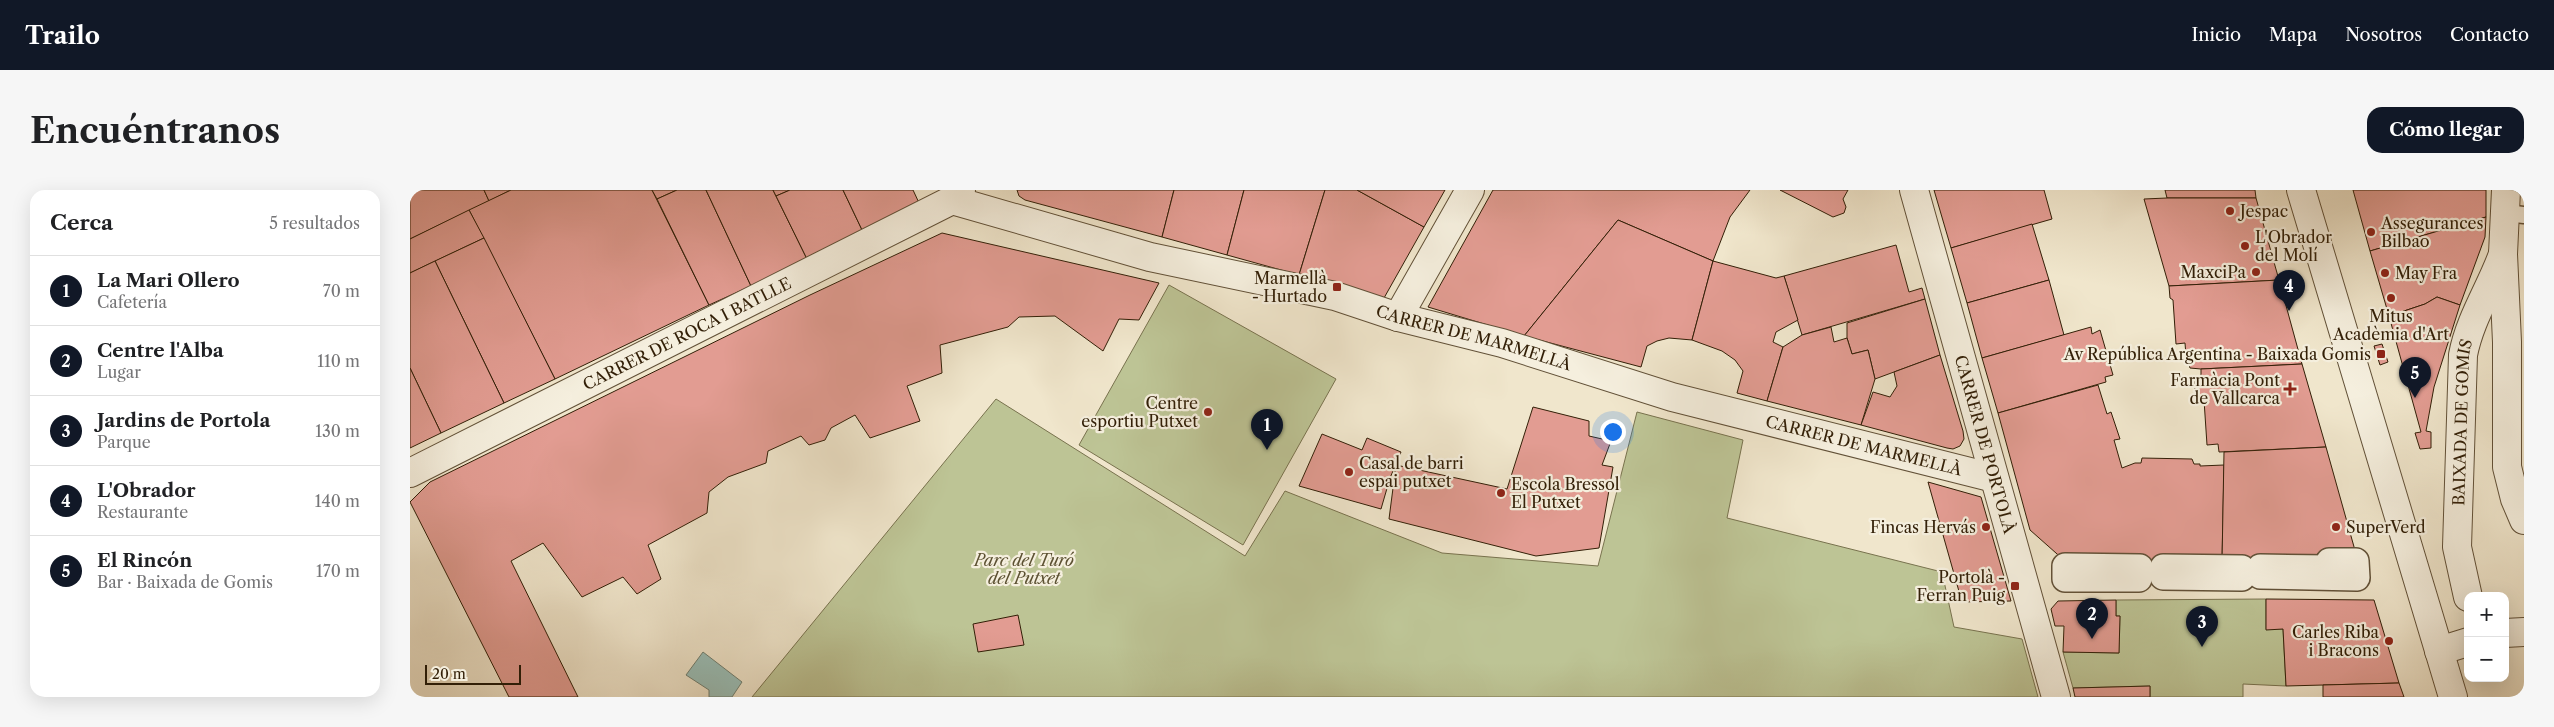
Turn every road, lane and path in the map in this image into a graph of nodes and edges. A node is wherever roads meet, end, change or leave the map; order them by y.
1 (1470, 190) edge
2 (1914, 190) edge
3 (2301, 190) edge
4 (956, 195) edge
5 (2512, 206) edge
6 (2503, 254) junction
7 (2514, 305) edge
8 (1398, 317) junction
9 (410, 473) edge
10 (1994, 478) junction
11 (2524, 520) edge
12 (2467, 592) edge
13 (2524, 632) edge
14 (2509, 633) edge
15 (2464, 643) edge
16 (2439, 651) junction
17 (2056, 697) edge
18 (2453, 697) edge

1 - 8 street
2 - 10 street, CARRER DE PORTOLÀ
3 - 16 street
4 - 8 street, CARRER DE MARMELLÀ
4 - 9 street, CARRER DE ROCA I BATLLE
5 - 6 street
6 - 7 street
6 - 12 street, BAIXADA DE GOMIS
7 - 11 street
8 - 10 street, CARRER DE MARMELLÀ
10 - 17 street, CARRER DE PORTOLÀ
13 - 14 street
15 - 16 street
16 - 18 street

